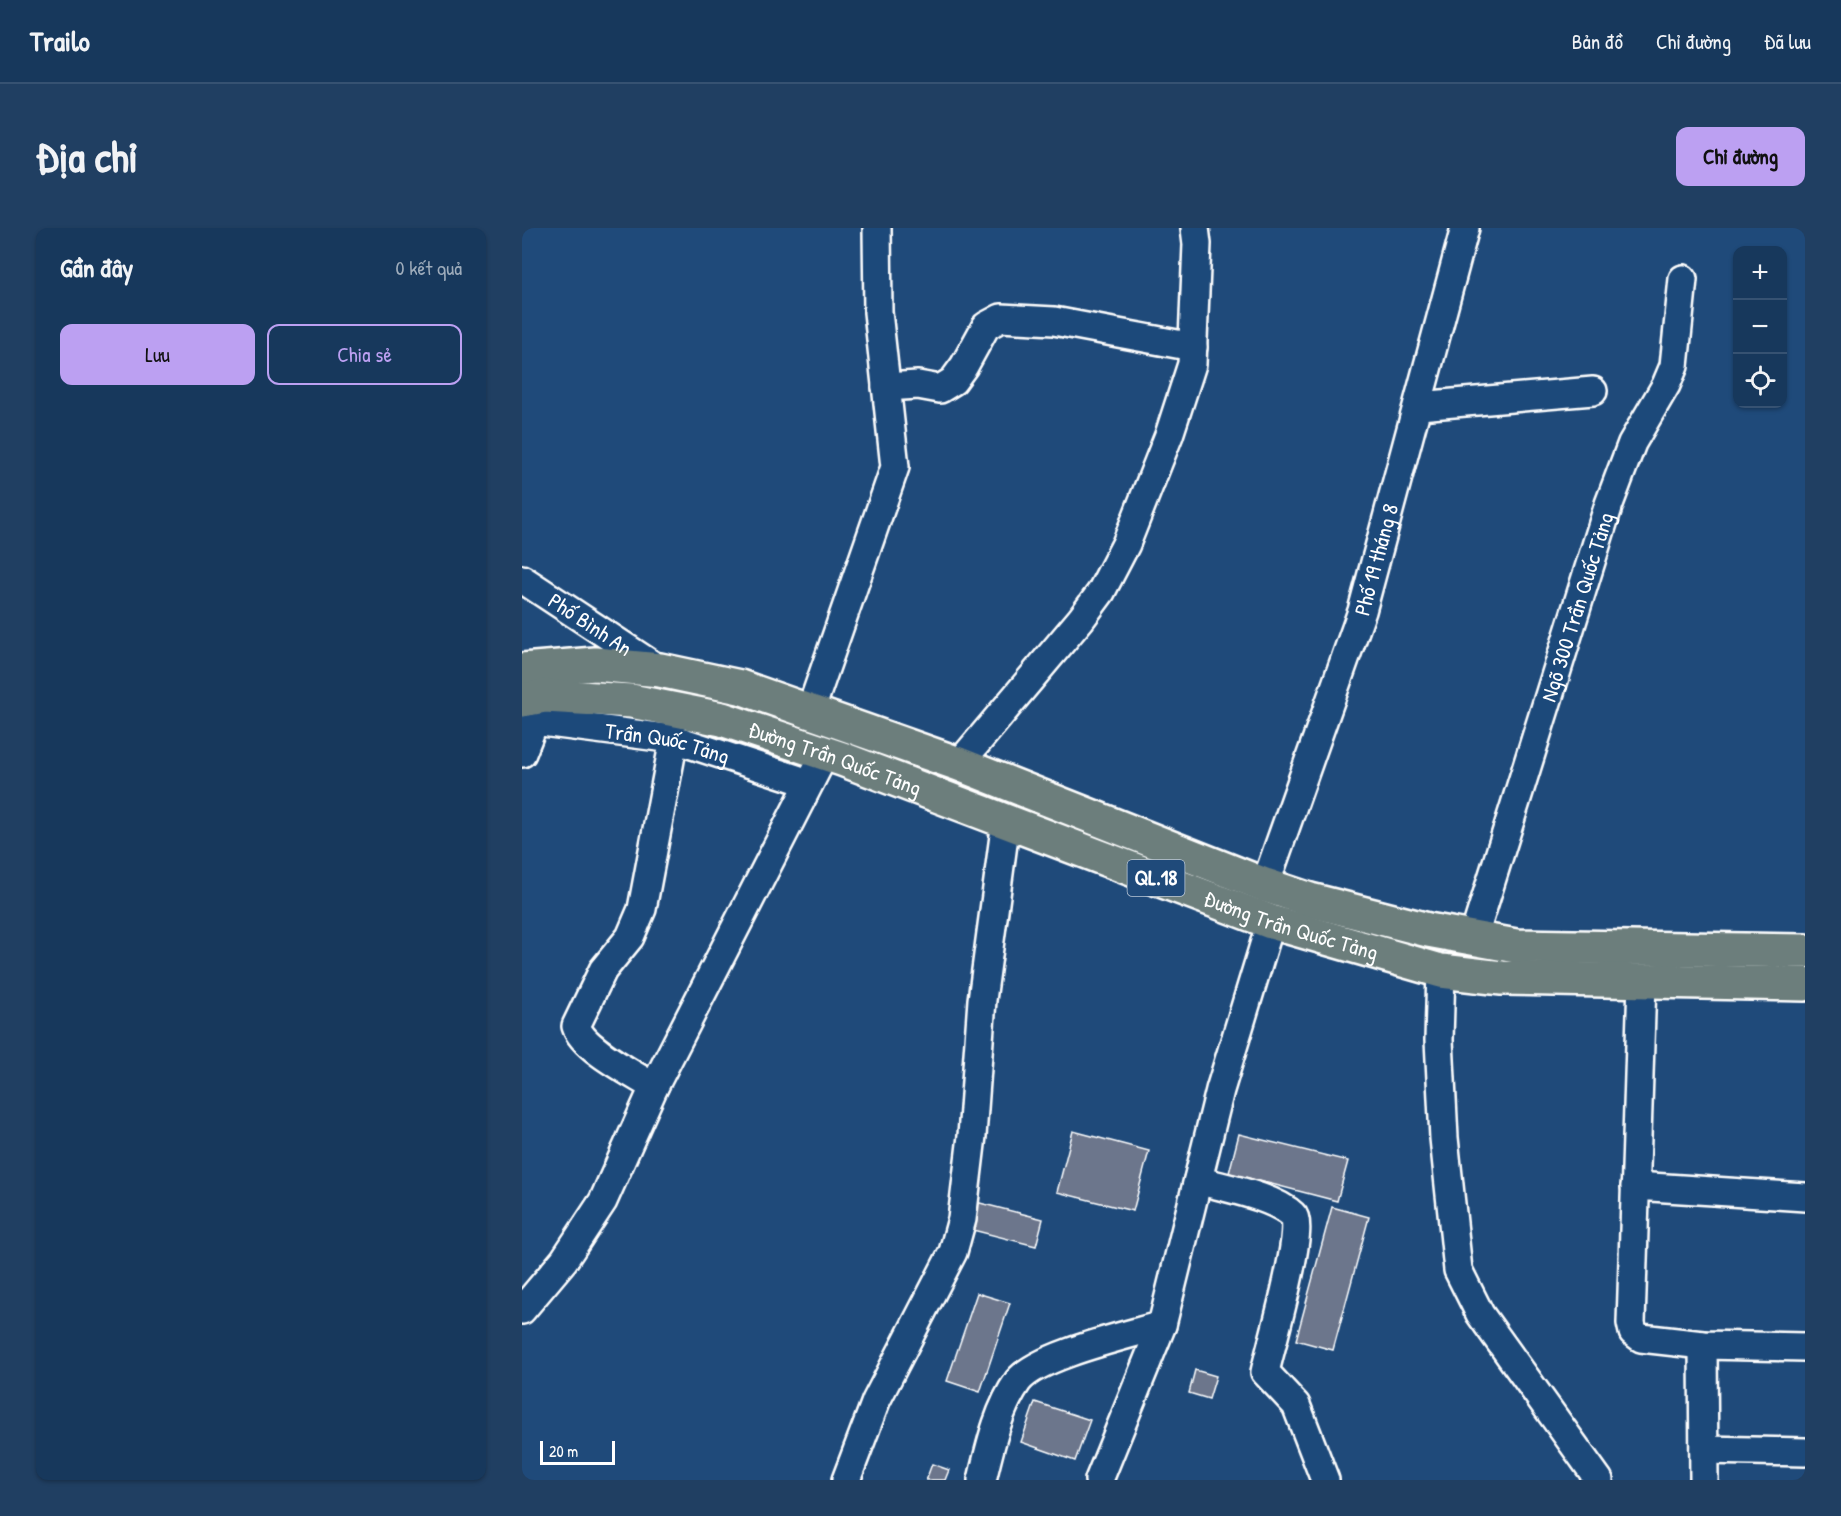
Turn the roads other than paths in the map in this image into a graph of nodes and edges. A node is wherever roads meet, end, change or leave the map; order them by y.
1 (877, 228) edge
2 (1195, 228) edge
3 (1465, 228) edge
4 (1683, 279) dead end
5 (1193, 347) junction
6 (886, 387) junction
7 (1593, 390) dead end
8 (1419, 406) junction
9 (522, 579) edge
10 (660, 670) junction
11 (532, 697) edge
12 (810, 712) junction
13 (674, 739) junction
14 (522, 753) edge
15 (825, 753) junction
16 (959, 764) junction
17 (809, 783) junction
18 (1006, 821) junction
19 (1265, 885) junction
20 (1270, 922) junction
21 (1473, 939) junction
22 (1805, 951) edge
23 (1441, 971) junction
24 (1642, 982) junction
25 (1805, 984) edge
26 (654, 1087) junction
27 (1198, 1180) junction
28 (1635, 1186) junction
29 (1805, 1197) edge
30 (522, 1310) edge
31 (1162, 1325) junction
32 (1703, 1346) junction
33 (1805, 1347) edge
34 (1704, 1450) junction
35 (1805, 1452) edge
36 (846, 1480) edge
37 (982, 1480) edge
38 (1099, 1480) edge
39 (1325, 1480) edge
40 (1599, 1480) edge
41 (1704, 1480) edge

1 - 6 street
2 - 5 street
3 - 8 street, Phố 19 tháng 8
4 - 21 street, Ngõ 300 Trần Quốc Tảng
5 - 6 street
5 - 16 street
6 - 12 street
7 - 8 street
8 - 19 street, Phố 19 tháng 8
9 - 10 street, Phố Bình An
10 - 11 highway, Đường Trần Quốc Tảng / QL.18
10 - 12 highway, Đường Trần Quốc Tảng / QL.18
11 - 13 street, Trần Quốc Tảng
11 - 14 street
11 - 15 highway, Đường Trần Quốc Tảng / QL.18
12 - 16 highway, Đường Trần Quốc Tảng / QL.18
13 - 17 street, Trần Quốc Tảng
13 - 26 street
15 - 17 street
15 - 18 highway, Đường Trần Quốc Tảng / QL.18
16 - 19 highway, Đường Trần Quốc Tảng / QL.18
17 - 26 street
18 - 20 highway, Đường Trần Quốc Tảng / QL.18
18 - 36 street
19 - 21 highway, Đường Trần Quốc Tảng / QL.18
20 - 23 highway, Đường Trần Quốc Tảng / QL.18
20 - 27 street
21 - 22 highway, Đường Trần Quốc Tảng / QL.18
23 - 24 highway, Đường Trần Quốc Tảng / QL.18
23 - 40 street
24 - 25 highway, Đường Trần Quốc Tảng / QL.18
24 - 28 street
26 - 30 street
27 - 31 street
27 - 39 street
28 - 29 street
28 - 32 street
31 - 37 street
31 - 38 street
32 - 33 street
32 - 34 street
34 - 35 street
34 - 41 street

